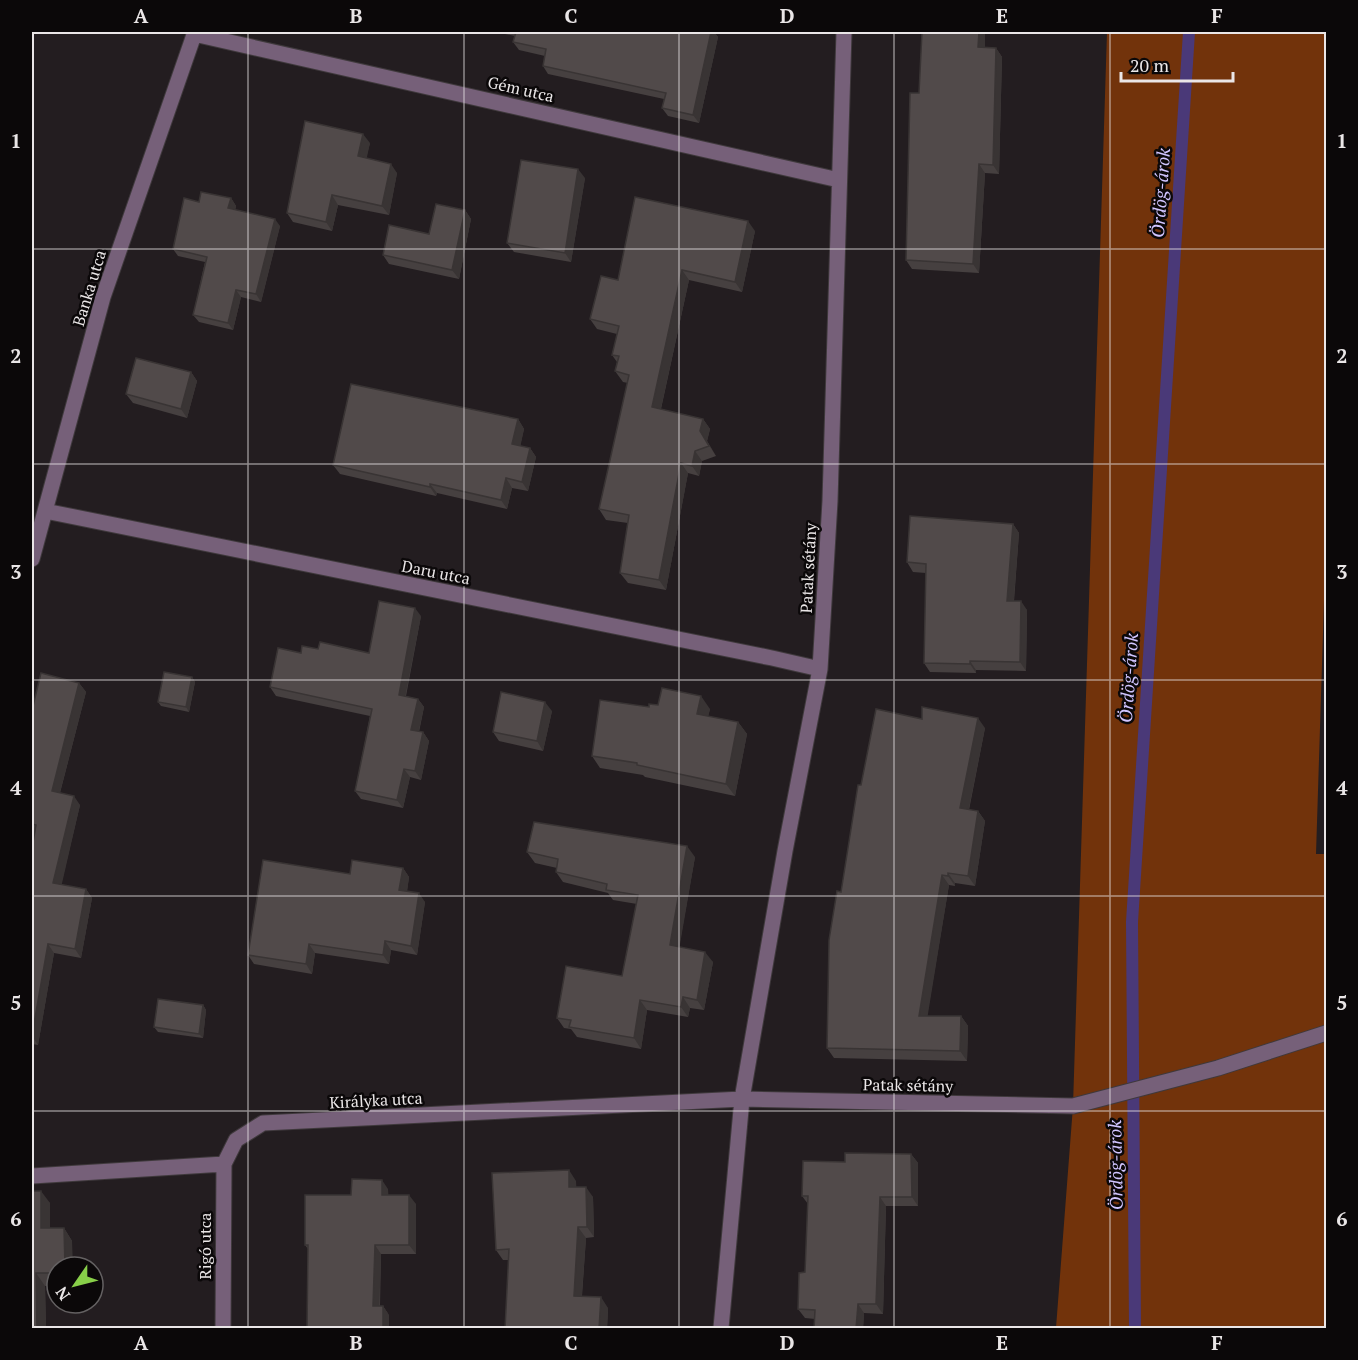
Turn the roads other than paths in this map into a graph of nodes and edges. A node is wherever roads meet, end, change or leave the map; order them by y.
1 (844, 32) edge
2 (195, 33) edge
3 (839, 180) junction
4 (45, 511) junction
5 (32, 559) edge
6 (820, 669) junction
7 (1326, 1033) edge
8 (742, 1099) junction
9 (224, 1164) junction
10 (32, 1176) edge
11 (222, 1329) edge
12 (721, 1329) edge

1 - 3 street, Patak sétány
2 - 3 street, Gém utca
2 - 4 street, Banka utca
3 - 6 street, Patak sétány
4 - 5 street, Banka utca
4 - 6 street, Daru utca
6 - 8 street, Patak sétány
7 - 8 street, Patak sétány
8 - 9 street, Királyka utca
8 - 12 street, Patak sétány
9 - 10 street
9 - 11 street, Rigó utca

